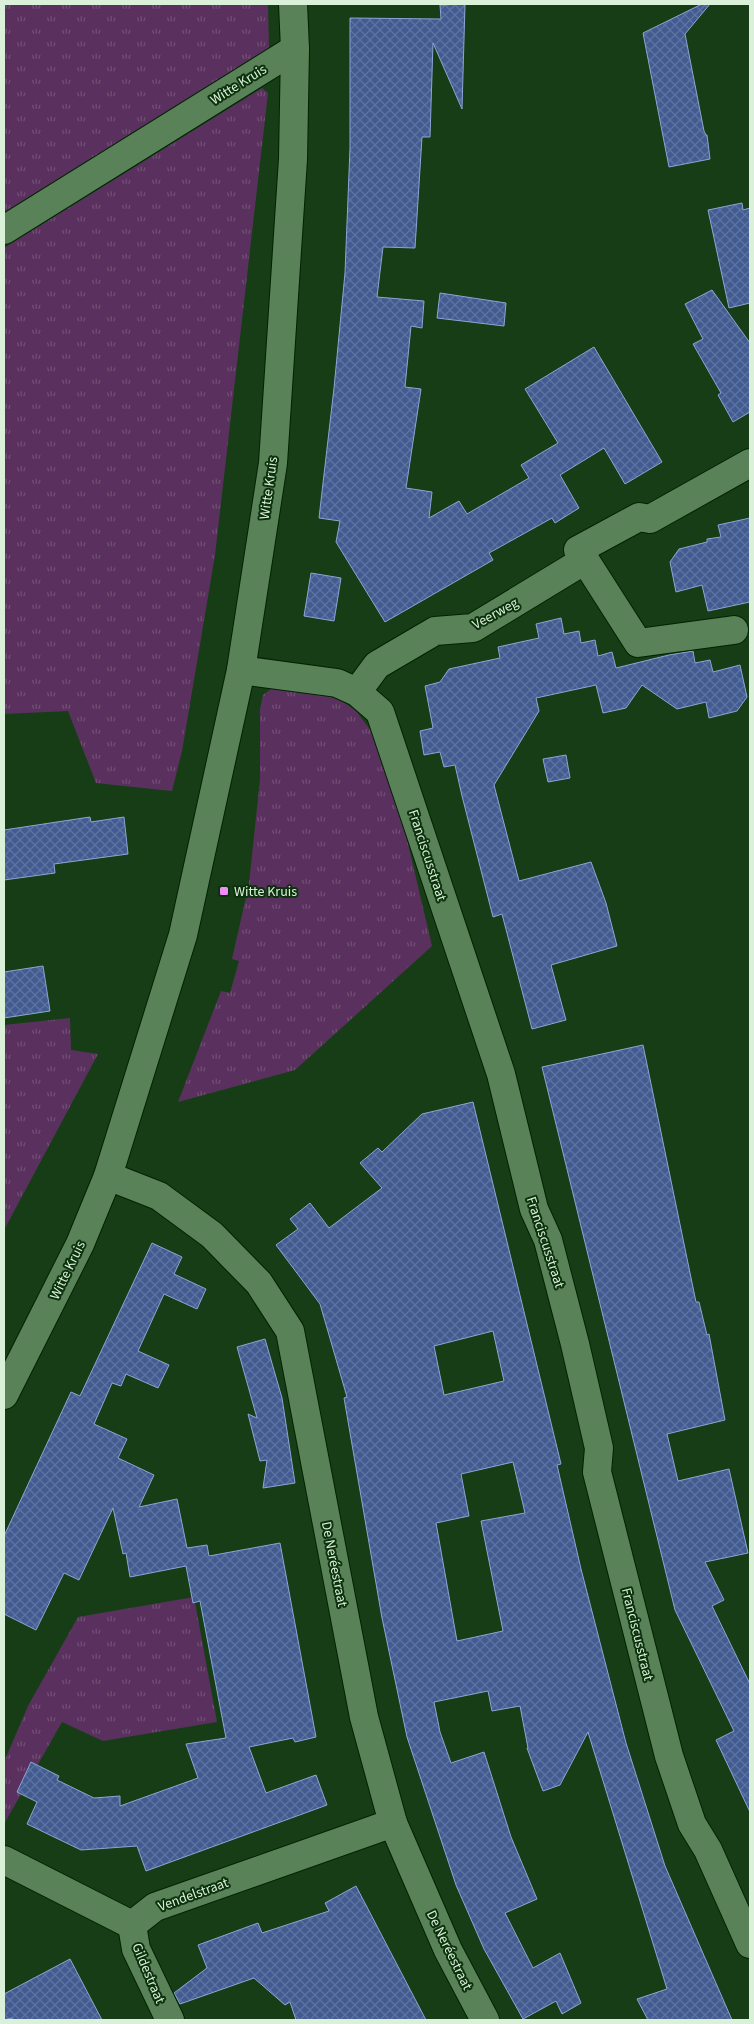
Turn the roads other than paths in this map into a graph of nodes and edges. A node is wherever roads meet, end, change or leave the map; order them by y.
1 (293, 4) edge
2 (295, 49) junction
3 (4, 230) edge
4 (750, 463) edge
5 (585, 560) junction
6 (734, 630) dead end
7 (240, 670) junction
8 (357, 692) junction
9 (108, 1176) junction
10 (4, 1395) edge
11 (393, 1823) junction
12 (4, 1860) edge
13 (132, 1925) junction
14 (750, 1944) edge
15 (170, 2020) edge
16 (485, 2020) edge

1 - 2 street, Witte Kruis
2 - 3 street, Witte Kruis
2 - 7 street, Witte Kruis
4 - 5 street
5 - 6 street
5 - 8 street, Veerweg
7 - 8 street, Franciscusstraat
7 - 9 street, Witte Kruis
8 - 14 street, Franciscusstraat
9 - 10 street, Witte Kruis
9 - 11 street, De Neréestraat
11 - 13 street, Vendelstraat
11 - 16 street, De Neréestraat
12 - 13 street
13 - 15 street, Gildestraat

